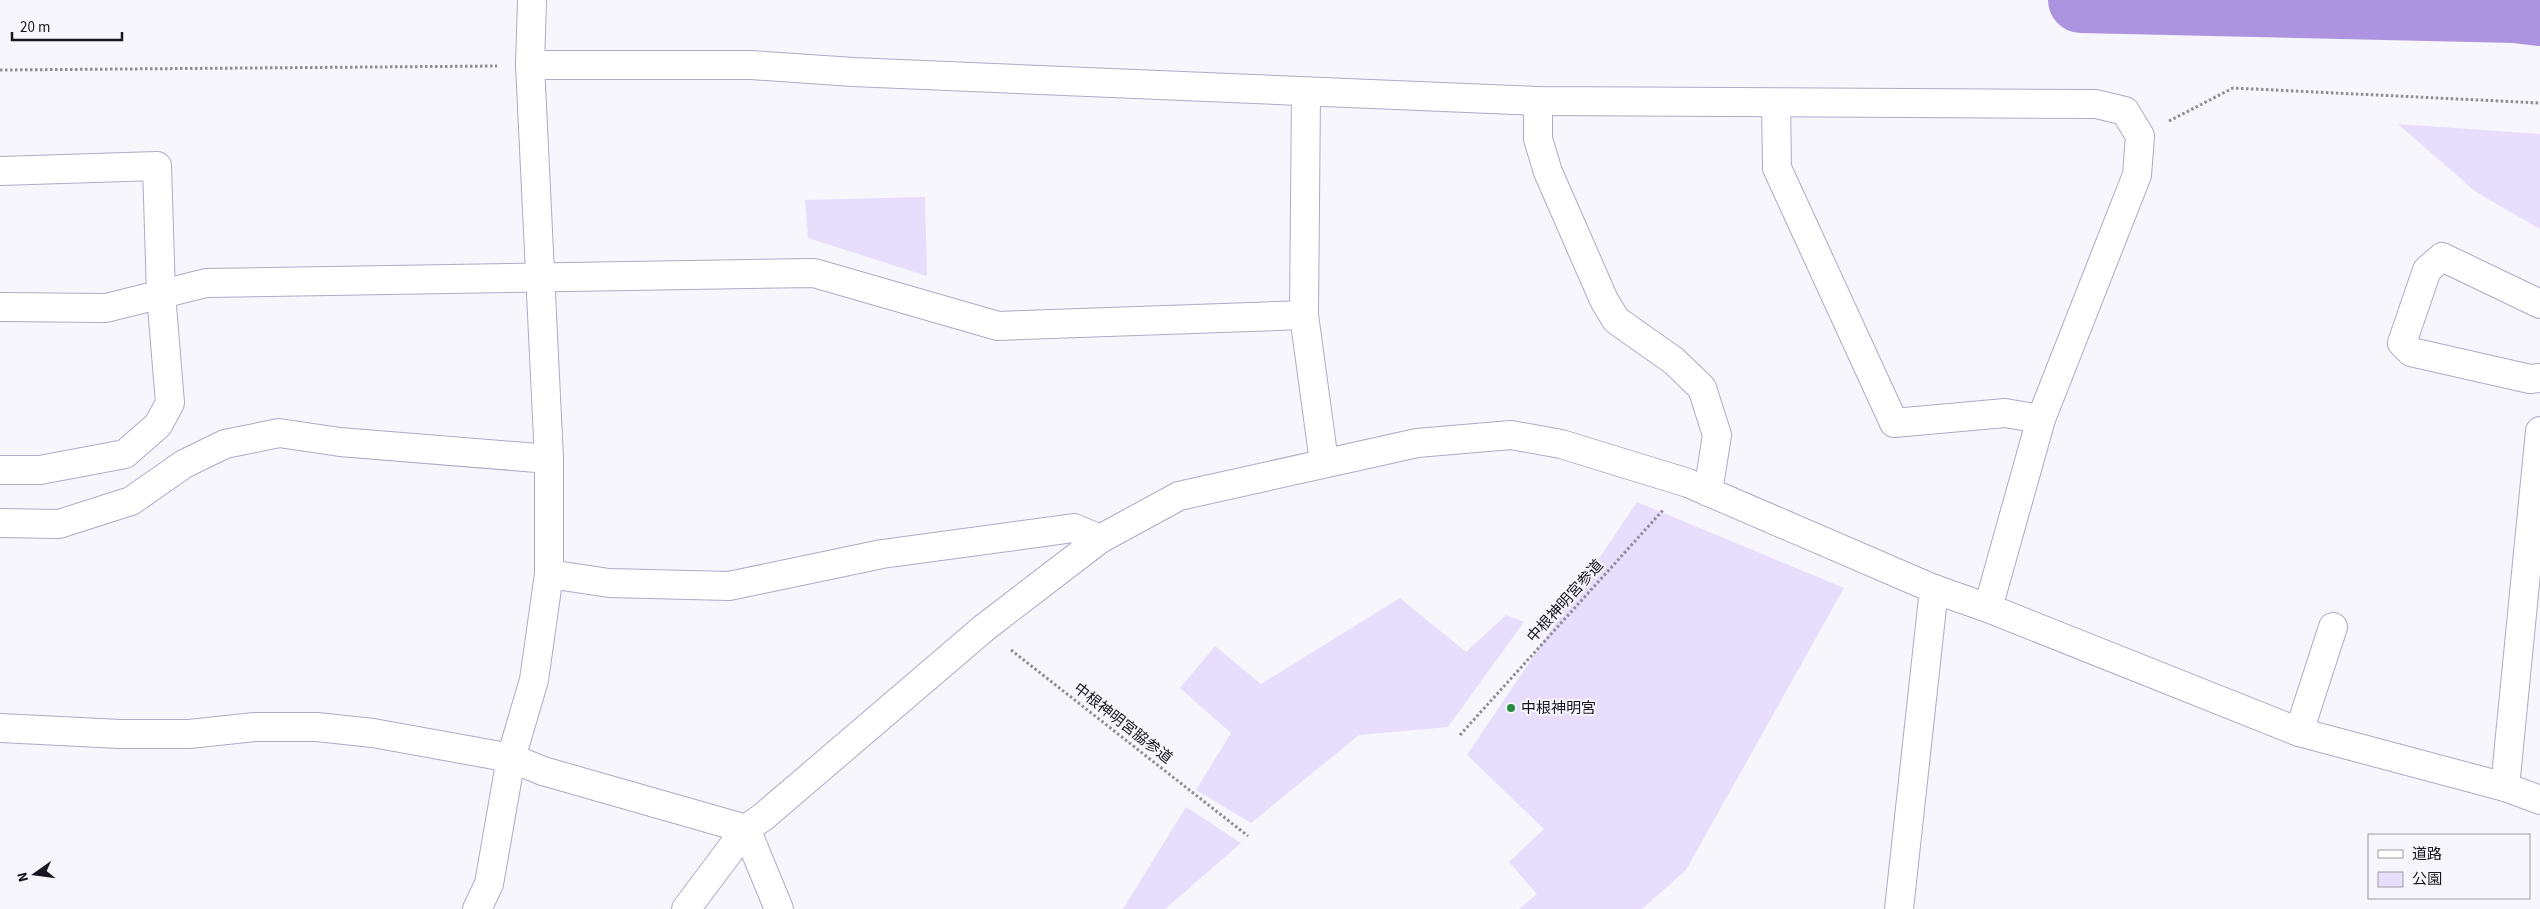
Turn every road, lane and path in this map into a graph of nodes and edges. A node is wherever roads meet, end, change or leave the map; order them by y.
1 (532, 0) edge
2 (531, 58) junction
3 (0, 70) edge
4 (1306, 92) junction
5 (1538, 101) junction
6 (1776, 103) junction
7 (2540, 104) edge
8 (2140, 136) junction
9 (0, 171) edge
10 (541, 279) junction
11 (161, 294) junction
12 (2540, 304) edge
13 (0, 307) edge
14 (1304, 315) junction
15 (2540, 378) edge
16 (2041, 419) junction
17 (2540, 431) edge
18 (549, 459) junction
19 (1324, 462) junction
20 (0, 470) edge
21 (1698, 487) junction
22 (0, 523) edge
23 (1100, 539) junction
24 (549, 574) junction
25 (1934, 589) junction
26 (1988, 608) junction
27 (2333, 627) dead end
28 (984, 628) junction
29 (0, 728) edge
30 (2299, 732) junction
31 (1460, 735) dead end
32 (511, 758) junction
33 (2505, 787) junction
34 (2540, 800) edge
35 (746, 829) junction
36 (1248, 836) dead end
37 (477, 909) edge
38 (686, 909) edge
39 (779, 909) edge
40 (1898, 909) edge

1 - 2 street
2 - 3 path
2 - 4 street
2 - 10 street
4 - 5 street
4 - 14 street
5 - 6 street
5 - 21 street
6 - 8 street
6 - 16 street
7 - 8 path
8 - 16 street
9 - 11 street
10 - 11 street
10 - 14 street
10 - 18 street
11 - 13 street
11 - 20 street
12 - 15 street
14 - 19 street
16 - 26 street
17 - 33 street
18 - 22 street
18 - 24 street
19 - 21 street
19 - 23 street
21 - 25 street
21 - 31 path, 中根神明宮参道
23 - 24 street
23 - 28 street
24 - 32 street
25 - 26 street
25 - 40 street
26 - 30 street
27 - 30 street
28 - 35 street
28 - 36 path, 中根神明宮脇参道
29 - 32 street
30 - 33 street
32 - 35 street
32 - 37 street
33 - 34 street
35 - 38 street
35 - 39 street

